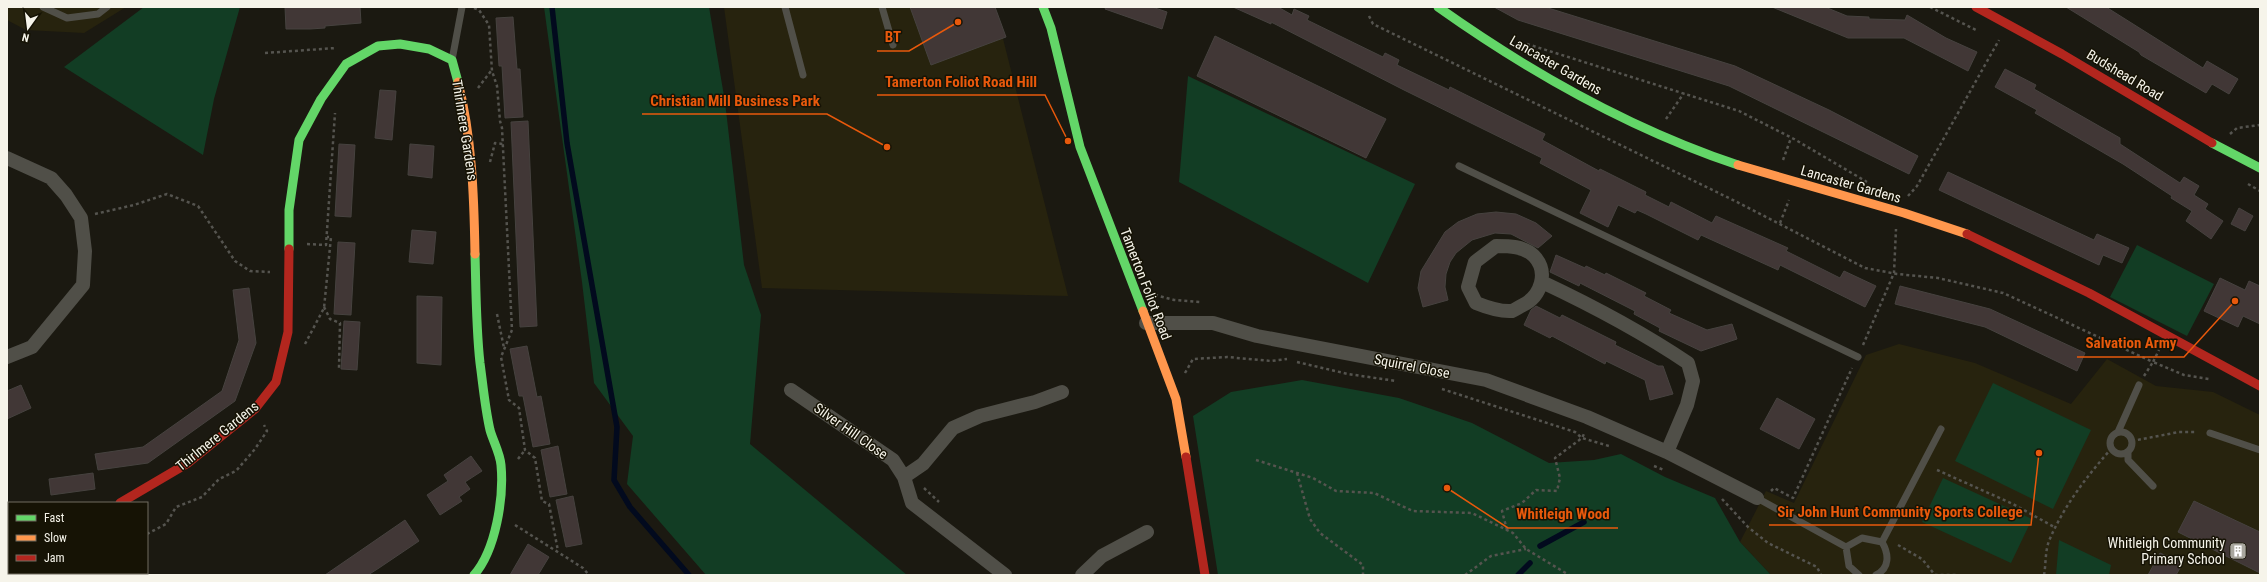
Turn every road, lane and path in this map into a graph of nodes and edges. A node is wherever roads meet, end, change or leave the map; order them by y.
1 (43, 7) edge
2 (106, 7) edge
3 (462, 7) edge
4 (471, 7) edge
5 (785, 7) edge
6 (882, 7) edge
7 (1043, 7) edge
8 (1438, 7) edge
9 (1930, 7) edge
10 (1976, 7) edge
11 (1369, 16) dead end
12 (1985, 34) dead end
13 (1992, 38) dead end
14 (1520, 42) dead end
15 (893, 45) dead end
16 (341, 48) dead end
17 (264, 53) dead end
18 (452, 60) junction
19 (804, 75) dead end
20 (1684, 93) junction
21 (335, 106) dead end
22 (2260, 125) edge
23 (1656, 134) junction
24 (1791, 138) junction
25 (2216, 146) junction
26 (7, 158) edge
27 (1459, 166) dead end
28 (2260, 168) edge
29 (1776, 177) junction
30 (1795, 183) junction
31 (1872, 185) dead end
32 (1897, 212) junction
33 (81, 218) junction
34 (1780, 224) junction
35 (326, 237) junction
36 (289, 243) junction
37 (288, 272) junction
38 (1894, 273) junction
39 (1542, 282) junction
40 (1149, 293) dead end
41 (1200, 302) dead end
42 (324, 307) junction
43 (1146, 323) junction
44 (2168, 334) junction
45 (302, 350) dead end
46 (7, 357) edge
47 (1858, 357) junction
48 (1288, 359) dead end
49 (2153, 362) junction
50 (339, 368) dead end
51 (1348, 374) dead end
52 (2214, 379) dead end
53 (1400, 381) dead end
54 (2139, 385) dead end
55 (2260, 386) edge
56 (1438, 388) dead end
57 (792, 390) dead end
58 (1062, 392) dead end
59 (1174, 394) junction
60 (256, 409) junction
61 (1592, 419) junction
62 (1941, 429) dead end
63 (2118, 432) junction
64 (2196, 432) dead end
65 (2210, 433) dead end
66 (1582, 438) junction
67 (2132, 441) junction
68 (1613, 446) dead end
69 (2111, 449) junction
70 (2260, 450) edge
71 (1667, 452) junction
72 (2128, 452) junction
73 (1256, 460) dead end
74 (1648, 463) dead end
75 (1936, 470) dead end
76 (1669, 472) dead end
77 (1297, 473) junction
78 (904, 476) junction
79 (2153, 486) dead end
80 (1718, 495) dead end
81 (1757, 498) junction
82 (122, 502) edge
83 (497, 514) junction
84 (2056, 528) junction
85 (1507, 531) junction
86 (1147, 532) dead end
87 (148, 533) edge
88 (1883, 539) junction
89 (1846, 547) junction
90 (1526, 549) junction
91 (558, 551) junction
92 (474, 575) edge
93 (589, 575) edge
94 (1005, 575) edge
95 (1082, 575) edge
96 (1205, 575) edge
97 (1363, 575) edge
98 (1465, 575) edge
99 (1569, 575) edge
100 (1821, 575) edge
101 (1859, 575) edge
102 (1876, 575) edge
103 (1935, 575) edge
104 (1958, 575) edge
105 (2044, 575) edge

1 - 2 lane
3 - 18 lane
4 - 91 path
5 - 19 lane
6 - 15 lane
7 - 43 street, Tamerton Foliot Road
8 - 23 street, Lancaster Gardens
9 - 12 path
10 - 25 street, Budshead Road
11 - 34 path
13 - 32 path
14 - 20 path
16 - 17 path
18 - 36 street, Thirlmere Gardens
18 - 83 street, Thirlmere Gardens
20 - 23 path
20 - 24 path
21 - 35 path
22 - 25 path
23 - 29 street, Lancaster Gardens
24 - 29 path
24 - 31 path
25 - 28 street, Budshead Road
26 - 33 street
27 - 47 lane
29 - 30 street, Lancaster Gardens
30 - 32 street, Lancaster Gardens
30 - 34 path
32 - 38 path
32 - 44 street, Lancaster Gardens
33 - 37 path
33 - 46 street
34 - 38 path
35 - 36 path
35 - 42 path
36 - 37 street, Thirlmere Gardens
37 - 60 street, Thirlmere Gardens
38 - 47 path
38 - 49 path
39 - 39 street
39 - 71 street
40 - 41 path
42 - 45 path
42 - 50 path
43 - 59 street, Tamerton Foliot Road
43 - 61 street, Squirrel Close
44 - 49 path
44 - 55 street, Lancaster Gardens
47 - 81 path
48 - 59 path
49 - 52 path
51 - 53 path
54 - 63 lane
56 - 66 path
57 - 78 street, Silver Hill Close
58 - 78 street
59 - 96 street, Tamerton Foliot Road
60 - 82 street, Thirlmere Gardens
60 - 87 path
61 - 66 path
61 - 71 street, Squirrel Close
62 - 88 lane
63 - 67 lane
63 - 69 lane
64 - 67 path
65 - 70 lane
66 - 68 path
66 - 85 path
67 - 72 lane
69 - 72 lane
69 - 84 path
71 - 81 street, Squirrel Close
72 - 79 lane
73 - 77 path
74 - 76 path
75 - 84 path
77 - 85 path
77 - 97 path
78 - 94 street, Silver Hill Close
80 - 100 path
81 - 89 lane
83 - 91 path
83 - 92 street, Thirlmere Gardens
84 - 105 path
85 - 90 path
86 - 95 street
88 - 89 lane
88 - 102 lane
88 - 103 path
89 - 101 lane
90 - 98 path
90 - 99 path
91 - 93 path
103 - 104 path

